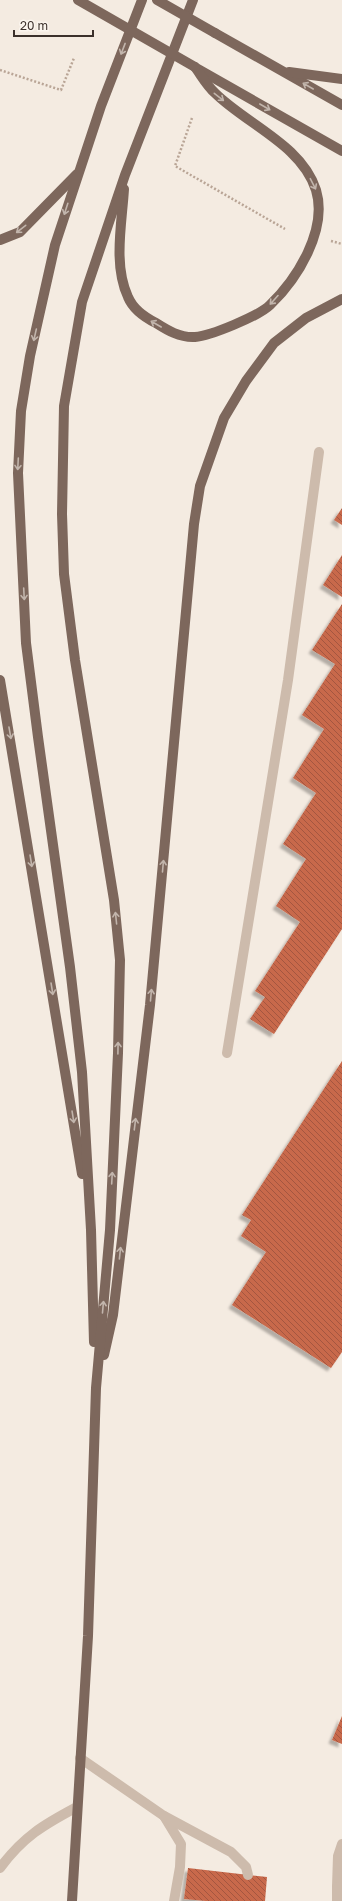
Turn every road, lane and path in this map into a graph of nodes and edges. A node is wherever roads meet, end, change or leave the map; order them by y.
1 (78, 0) edge
2 (142, 0) edge
3 (157, 0) edge
4 (193, 0) edge
5 (74, 58) dead end
6 (195, 67) junction
7 (0, 70) edge
8 (282, 71) junction
9 (342, 79) edge
10 (342, 105) edge
11 (192, 118) dead end
12 (342, 152) edge
13 (78, 172) junction
14 (125, 175) junction
15 (285, 229) dead end
16 (0, 240) edge
17 (328, 240) dead end
18 (342, 244) edge
19 (342, 299) edge
20 (319, 452) dead end
21 (0, 680) edge
22 (227, 1053) dead end
23 (91, 1230) junction
24 (96, 1388) junction
25 (80, 1758) junction
26 (77, 1807) junction
27 (164, 1816) junction
28 (342, 1844) edge
29 (0, 1868) edge
30 (248, 1875) dead end
31 (339, 1888) edge
32 (72, 1901) edge
33 (174, 1901) edge
34 (337, 1901) edge

1 - 6 main road, bridge
2 -> 13 main road
3 - 8 main road, bridge
4 - 14 main road
5 - 7 path
6 -> 12 main road
6 -> 14 main road
8 - 9 main road
10 -> 8 main road
11 - 15 path
13 -> 16 main road
13 -> 23 main road
24 -> 14 main road
17 - 18 path
24 -> 19 main road
20 - 22 lane
21 -> 23 main road
23 - 24 main road
24 - 25 main road
25 - 26 main road
25 - 27 lane
26 - 29 lane
26 - 32 main road
27 - 30 lane
27 - 33 lane
28 - 31 lane
31 - 34 lane

